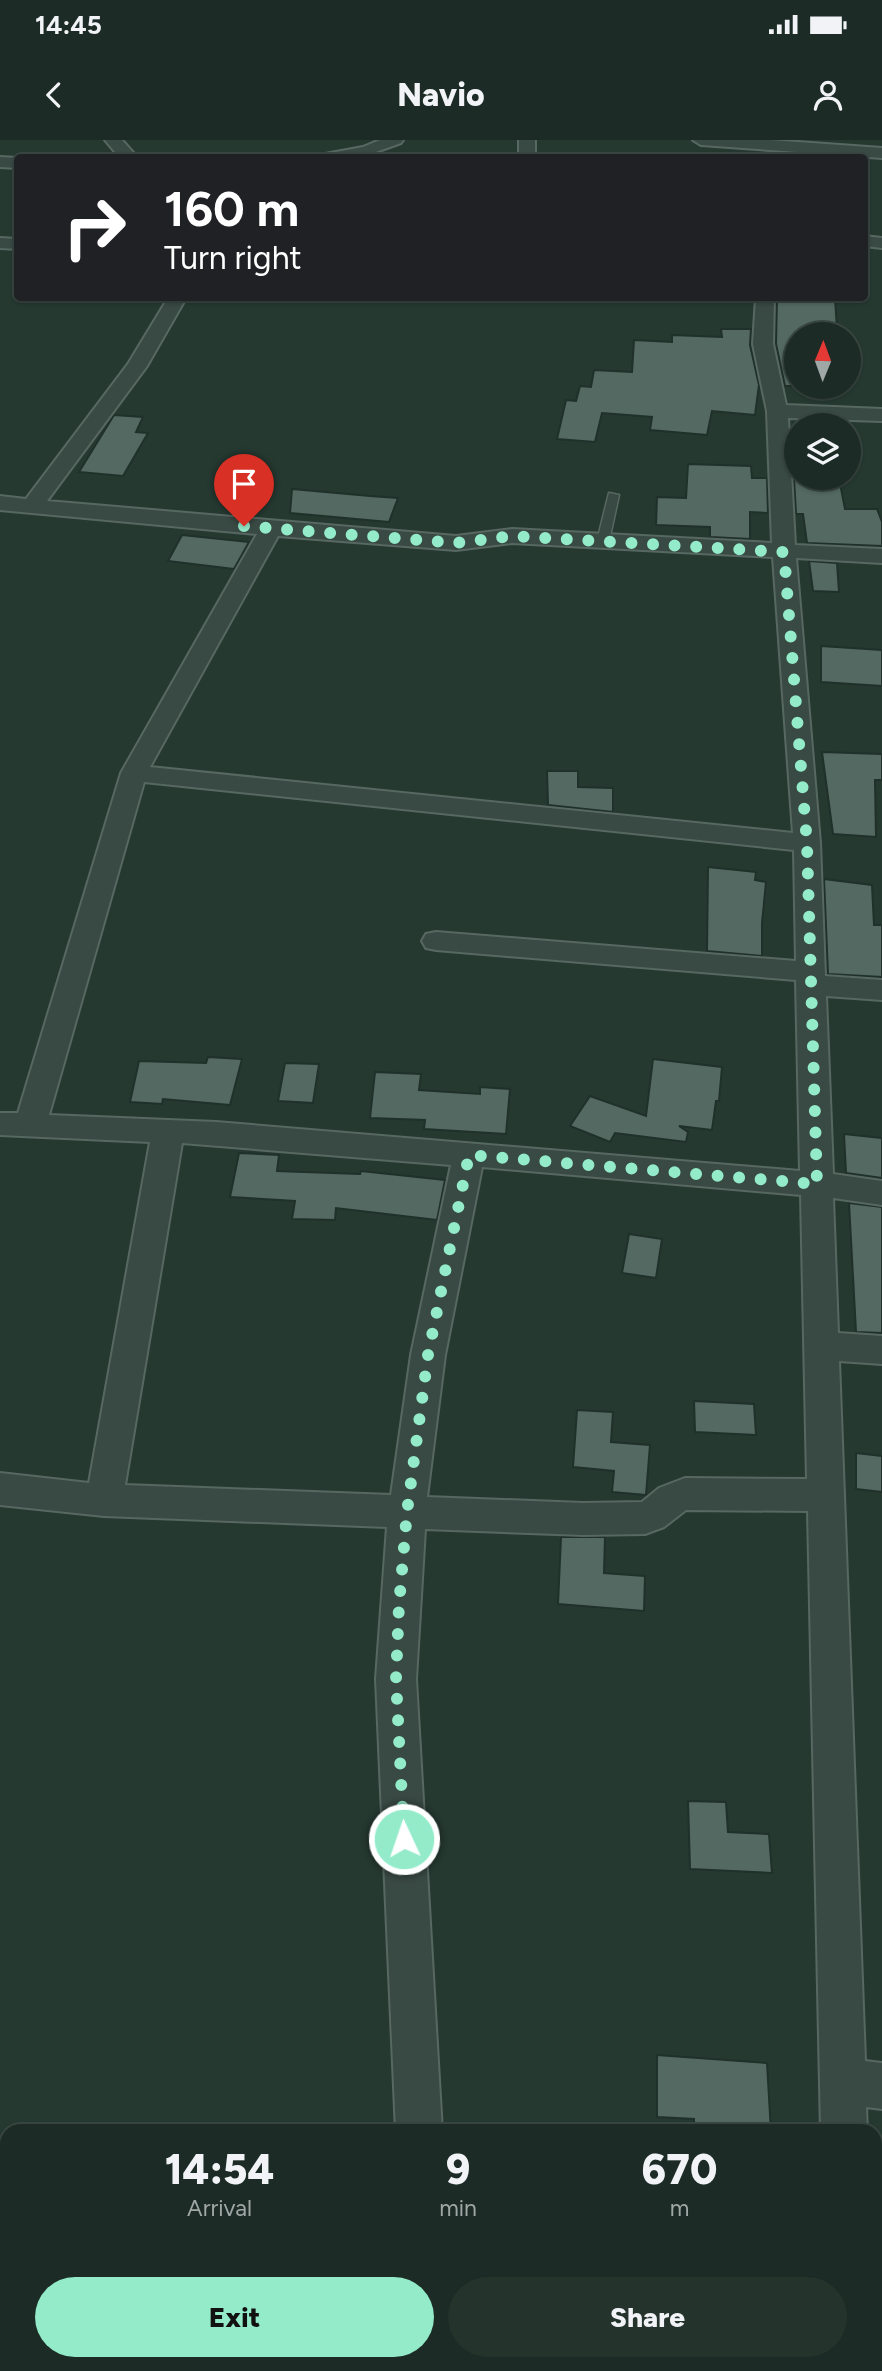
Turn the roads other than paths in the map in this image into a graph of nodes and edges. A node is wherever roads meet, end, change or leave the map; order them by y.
1 (113, 140) edge
2 (395, 140) edge
3 (701, 140) edge
4 (750, 147) edge
5 (882, 153) edge
6 (126, 154) edge
7 (349, 154) edge
8 (175, 301) edge
9 (765, 301) edge
10 (777, 411) junction
11 (882, 415) edge
12 (613, 495) dead end
13 (0, 503) edge
14 (33, 505) junction
15 (271, 529) junction
16 (603, 541) junction
17 (784, 552) junction
18 (882, 556) edge
19 (135, 773) junction
20 (807, 844) junction
21 (436, 941) dead end
22 (811, 979) junction
23 (882, 990) edge
24 (15, 1125) edge
25 (168, 1131) junction
26 (469, 1155) junction
27 (817, 1184) junction
28 (882, 1194) edge
29 (821, 1346) junction
30 (882, 1350) edge
31 (0, 1489) edge
32 (825, 1495) junction
33 (104, 1500) junction
34 (407, 1512) junction
35 (862, 2083) edge
36 (419, 2124) edge
37 (847, 2124) edge

1 - 6 street
2 - 7 street
3 - 4 street
4 - 5 street
8 - 14 street
9 - 10 street
10 - 11 street
10 - 17 street
12 - 16 lane
13 - 14 street
14 - 15 street
15 - 16 street
15 - 19 street
16 - 17 street
17 - 18 street
17 - 20 street
19 - 20 street
19 - 24 street
20 - 22 street
21 - 22 street
22 - 23 street
22 - 27 street
24 - 25 street
25 - 26 street
25 - 33 street
26 - 27 street
26 - 34 street
27 - 28 street
27 - 29 street
29 - 30 street
29 - 32 street
31 - 33 street
32 - 34 street
32 - 35 street
33 - 34 street
34 - 36 street
35 - 37 street

